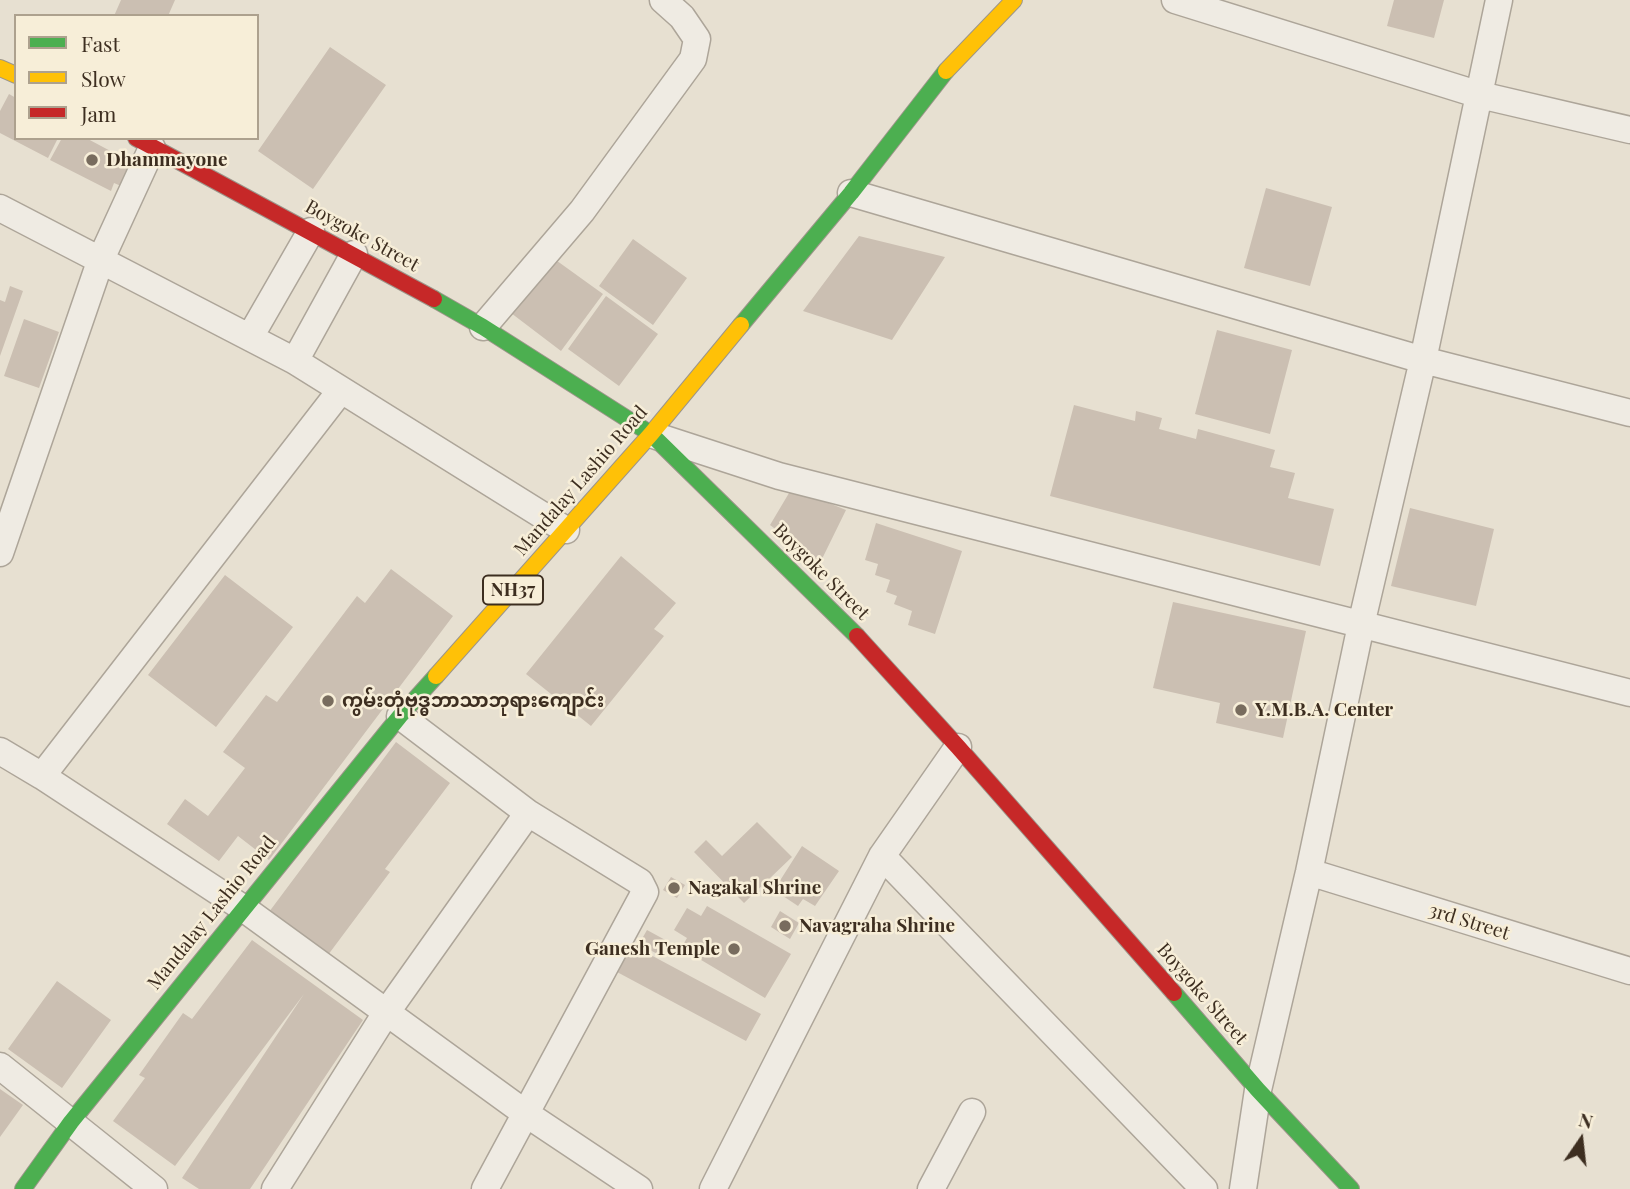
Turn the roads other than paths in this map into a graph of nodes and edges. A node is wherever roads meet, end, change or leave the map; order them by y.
1 (663, 0) edge
2 (1014, 0) edge
3 (1175, 0) edge
4 (1499, 0) edge
5 (1480, 95) junction
6 (1630, 130) edge
7 (144, 143) edge
8 (851, 193) junction
9 (0, 208) edge
10 (312, 232) junction
11 (354, 254) junction
12 (101, 259) junction
13 (483, 327) junction
14 (250, 337) junction
15 (1423, 360) junction
16 (295, 361) junction
17 (341, 390) junction
18 (1630, 413) edge
19 (651, 435) junction
20 (566, 530) junction
21 (0, 554) edge
22 (1361, 625) junction
23 (1630, 693) edge
24 (400, 716) junction
25 (958, 747) junction
26 (0, 751) edge
27 (42, 776) junction
28 (528, 813) junction
29 (882, 856) junction
30 (1309, 872) junction
31 (243, 908) junction
32 (1630, 971) edge
33 (386, 1013) junction
34 (0, 1066) edge
35 (1258, 1090) junction
36 (972, 1112) dead end
37 (525, 1113) junction
38 (71, 1122) junction
39 (23, 1189) edge
40 (154, 1189) edge
41 (275, 1189) edge
42 (485, 1189) edge
43 (639, 1189) edge
44 (713, 1189) edge
45 (931, 1189) edge
46 (1204, 1189) edge
47 (1242, 1189) edge
48 (1351, 1189) edge

1 - 13 street
2 - 8 main road, Mandalay Lashio Road / NH37
3 - 5 street
4 - 5 street
5 - 6 street
5 - 15 street
7 - 10 main road, Boygoke Street
7 - 12 street
8 - 15 street
8 - 19 main road, Mandalay Lashio Road / NH37
9 - 12 street
10 - 11 main road, Boygoke Street
10 - 14 street
11 - 13 main road, Boygoke Street
11 - 16 street
12 - 14 street
12 - 21 street
13 - 19 main road, Boygoke Street
14 - 16 street
15 - 18 street
15 - 22 street
16 - 17 street
17 - 20 street
17 - 27 street
19 - 20 main road, Mandalay Lashio Road / NH37
19 - 22 street
19 - 25 main road, Boygoke Street
20 - 24 main road, Mandalay Lashio Road / NH37
22 - 23 street
22 - 30 street
24 - 28 street
24 - 31 main road, Mandalay Lashio Road / NH37
25 - 29 street
25 - 35 main road, Boygoke Street
26 - 27 street
27 - 31 street
28 - 33 street
28 - 37 street
29 - 44 street
29 - 46 street
30 - 32 street, 3rd Street
30 - 35 street
31 - 33 street
31 - 38 main road, Mandalay Lashio Road / NH37
33 - 37 street
33 - 41 street
34 - 38 street
35 - 47 street
35 - 48 main road, Boygoke Street
36 - 45 street
37 - 42 street
37 - 43 street
38 - 39 main road, Mandalay Lashio Road / NH37
38 - 40 street

